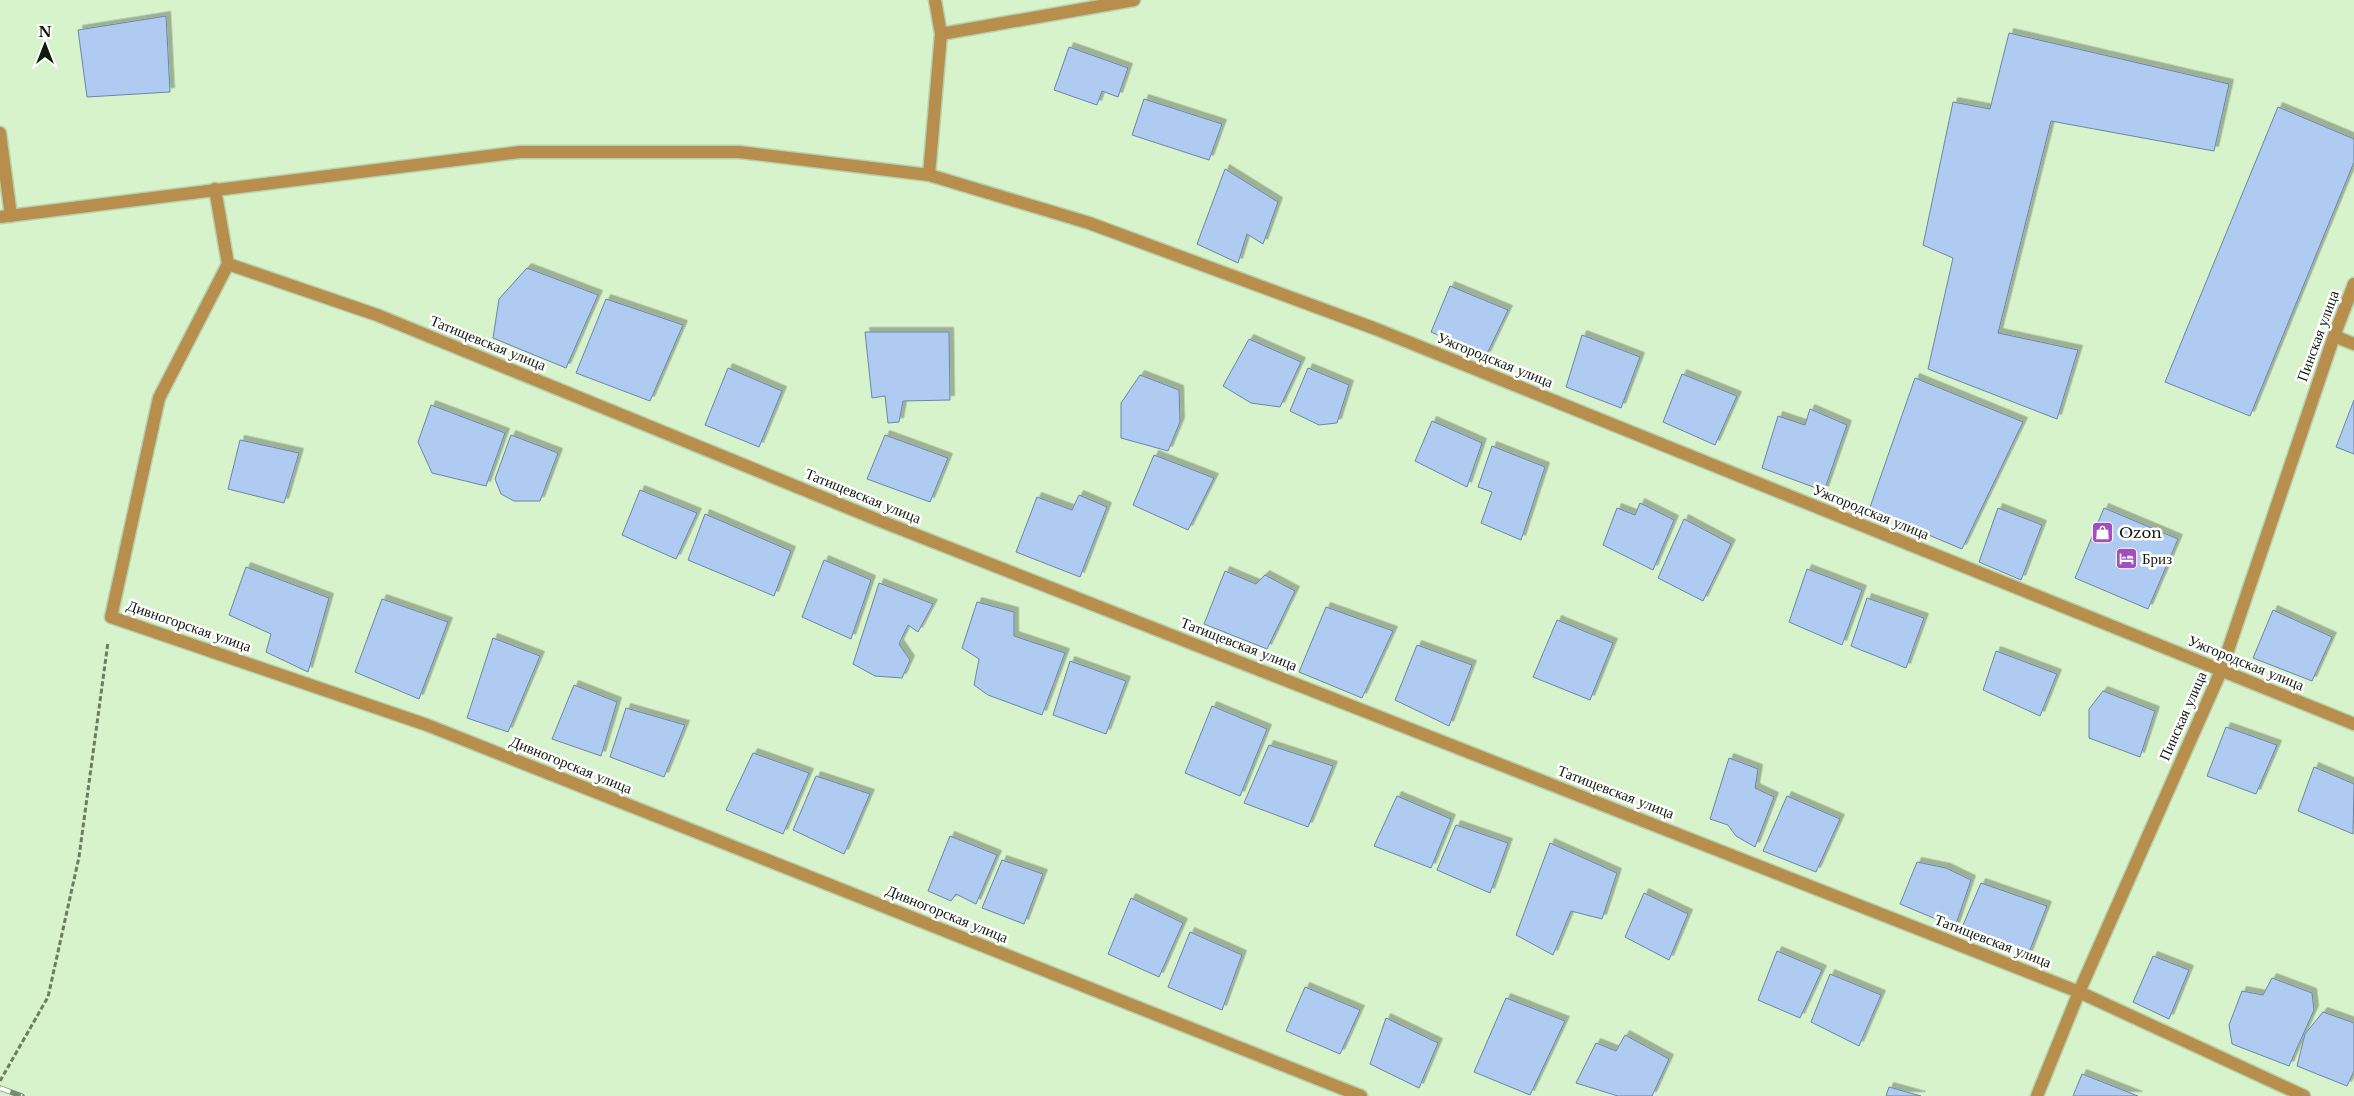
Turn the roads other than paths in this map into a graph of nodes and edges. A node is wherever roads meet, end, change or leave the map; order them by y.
1 (935, 0) edge
2 (1134, 0) edge
3 (941, 34) junction
4 (0, 133) edge
5 (929, 175) junction
6 (216, 189) junction
7 (6, 216) edge
8 (228, 264) junction
9 (2354, 284) edge
10 (2334, 336) junction
11 (2354, 344) edge
12 (2221, 671) junction
13 (2354, 724) edge
14 (2079, 992) junction
15 (1361, 1096) edge
16 (2037, 1096) edge
17 (2304, 1096) edge

1 - 3 street
2 - 3 street
3 - 5 street
4 - 7 street
5 - 6 street, Ужгородская улица
5 - 12 street, Ужгородская улица
6 - 7 street, Ужгородская улица
6 - 8 street
8 - 14 street, Татищевская улица
8 - 15 street, Дивногорская улица
9 - 10 street, Пинская улица
10 - 11 street
10 - 12 street, Пинская улица
12 - 13 street, Ужгородская улица
12 - 14 street, Пинская улица
14 - 16 street, Пинская улица
14 - 17 street, Татищевская улица

